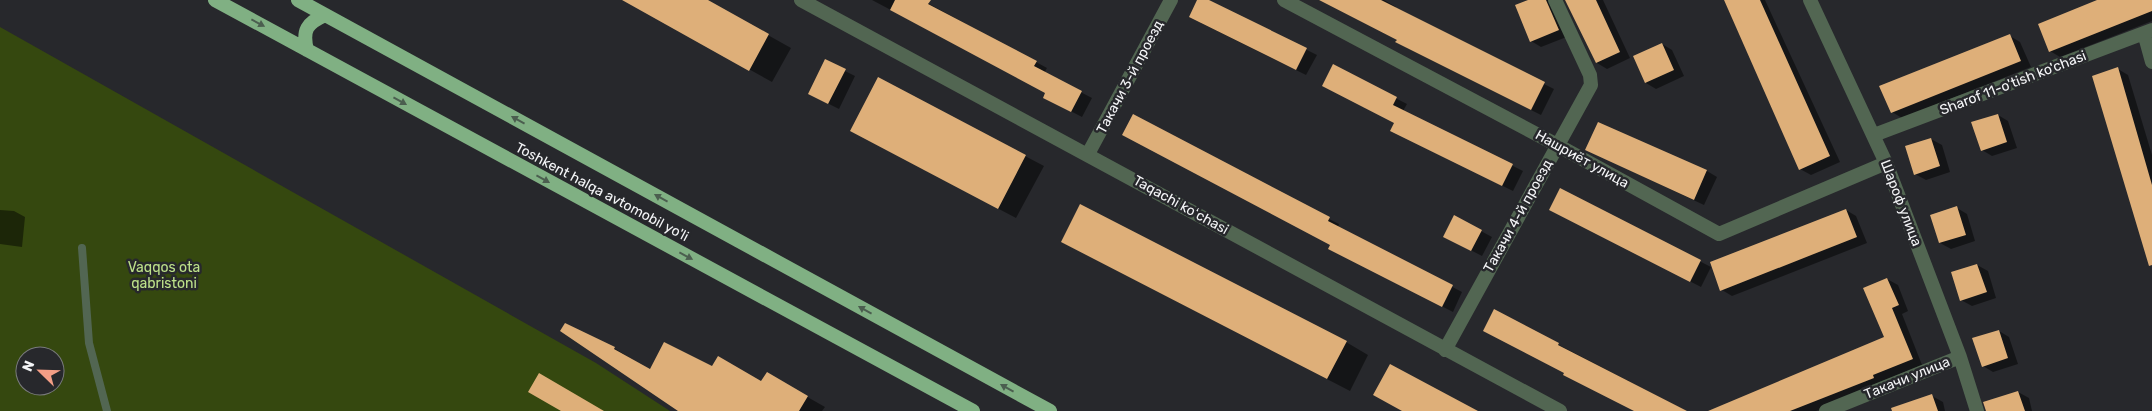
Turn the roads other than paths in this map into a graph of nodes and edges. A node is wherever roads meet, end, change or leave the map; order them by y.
1 (215, 0) edge
2 (298, 0) edge
3 (801, 0) edge
4 (1171, 0) edge
5 (1284, 0) edge
6 (1555, 0) edge
7 (1810, 0) edge
8 (325, 15) junction
9 (2148, 32) edge
10 (307, 50) junction
11 (2152, 62) edge
12 (1874, 135) junction
13 (1557, 145) junction
14 (1088, 154) junction
15 (1886, 163) junction
16 (82, 248) dead end
17 (1445, 350) junction
18 (1960, 357) junction
19 (106, 411) edge
20 (973, 411) edge
21 (1050, 411) edge
22 (1560, 411) edge
23 (1826, 411) edge
24 (1977, 411) edge

1 -> 10 highway, Toshkent halqa avtomobil yo'li
2 - 8 highway, Toshkent halqa avtomobil yo'li
3 - 14 street, Taqachi koʻchasi
4 - 14 street, Такачи 3-й проезд
5 - 13 street, Нашриёт улица
6 - 13 street, Такачи 4-й проезд
7 - 12 street, Шароф улица
8 - 10 highway
21 -> 8 highway, Toshkent halqa avtomobil yo'li
9 - 11 street
9 - 12 street, Sharof 11-o'tish ko'chasi
10 -> 20 highway, Toshkent halqa avtomobil yo'li
12 - 15 street, Шароф улица
13 - 15 street, Нашриёт улица
13 - 17 street, Такачи 4-й проезд
14 - 17 street, Taqachi koʻchasi
15 - 18 street, Шароф улица
16 - 19 lane
17 - 22 street, Taqachi koʻchasi
18 - 23 street, Такачи улица
18 - 24 street, Шароф улица

